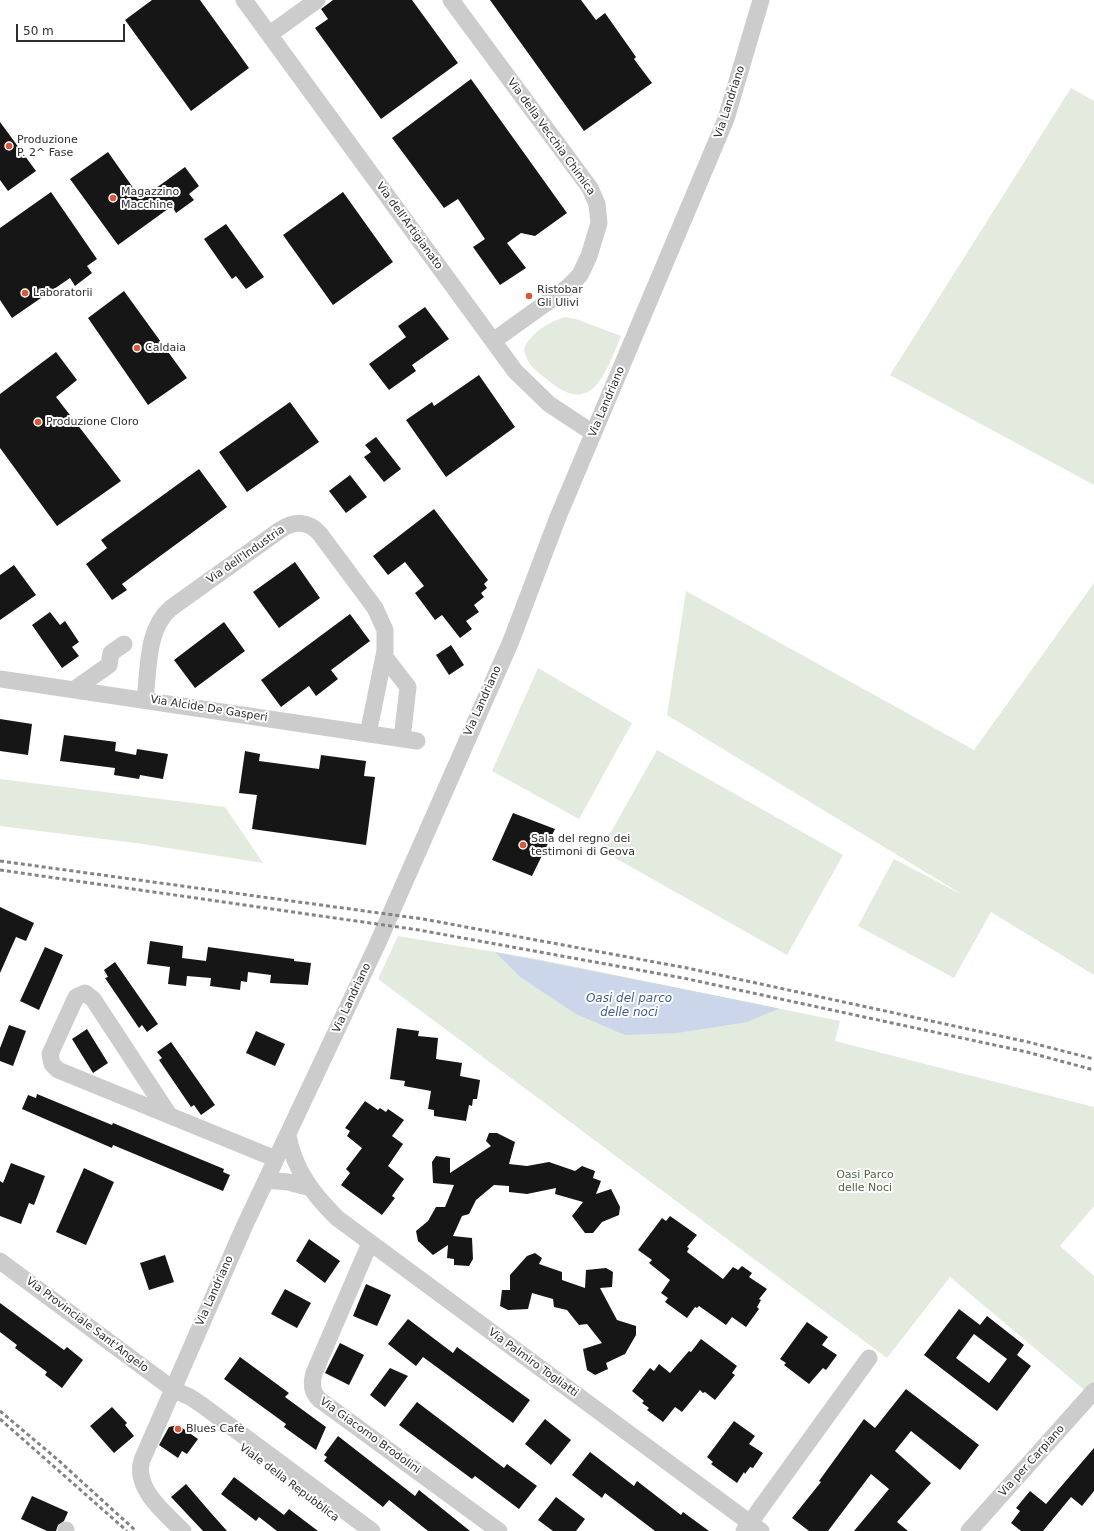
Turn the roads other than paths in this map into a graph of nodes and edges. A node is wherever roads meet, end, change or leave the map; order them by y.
1 (244, 0) edge
2 (317, 0) edge
3 (451, 0) edge
4 (761, 0) edge
5 (270, 34) junction
6 (493, 341) junction
7 (593, 433) junction
8 (124, 644) dead end
9 (384, 656) junction
10 (0, 679) edge
11 (75, 689) junction
12 (145, 699) junction
13 (368, 734) junction
14 (170, 1115) junction
15 (288, 1136) junction
16 (276, 1159) junction
17 (266, 1180) junction
18 (311, 1188) junction
19 (370, 1243) junction
20 (0, 1261) edge
21 (869, 1358) dead end
22 (174, 1390) junction
23 (1094, 1391) edge
24 (752, 1528) edge
25 (183, 1531) edge
26 (354, 1531) edge
27 (372, 1531) edge
28 (499, 1531) edge
29 (969, 1531) edge

1 - 5 street, Via dell'Artigianato
2 - 5 street
3 - 6 street, Via della Vecchia Chimica
4 - 7 street, Via Landriano
5 - 6 street, Via dell'Artigianato
6 - 7 street, Via dell'Artigianato
7 - 15 street, Via Landriano
8 - 11 street
9 - 12 street, Via dell'Industria
9 - 13 street, Via dell'Industria
9 - 13 street, Via Alcide De Gasperi
10 - 11 street, Via Alcide De Gasperi
11 - 12 street, Via Alcide De Gasperi
12 - 13 street, Via Alcide De Gasperi
14 - 14 street
14 - 16 street
15 - 16 street, Via Landriano
15 - 18 street, Via Palmiro Togliatti
16 - 17 street, Via Landriano
17 - 18 street
17 - 22 street, Via Landriano
18 - 19 street, Via Palmiro Togliatti
19 - 24 street, Via Palmiro Togliatti
19 - 28 street, Via Giacomo Brodolini
20 - 22 street, Via Provinciale Sant'Angelo
21 - 24 street
22 - 25 street, Via Landriano
22 - 26 street, Viale della Repubblica
22 - 27 street, Viale della Repubblica
23 - 29 street, Via per Carpiano

